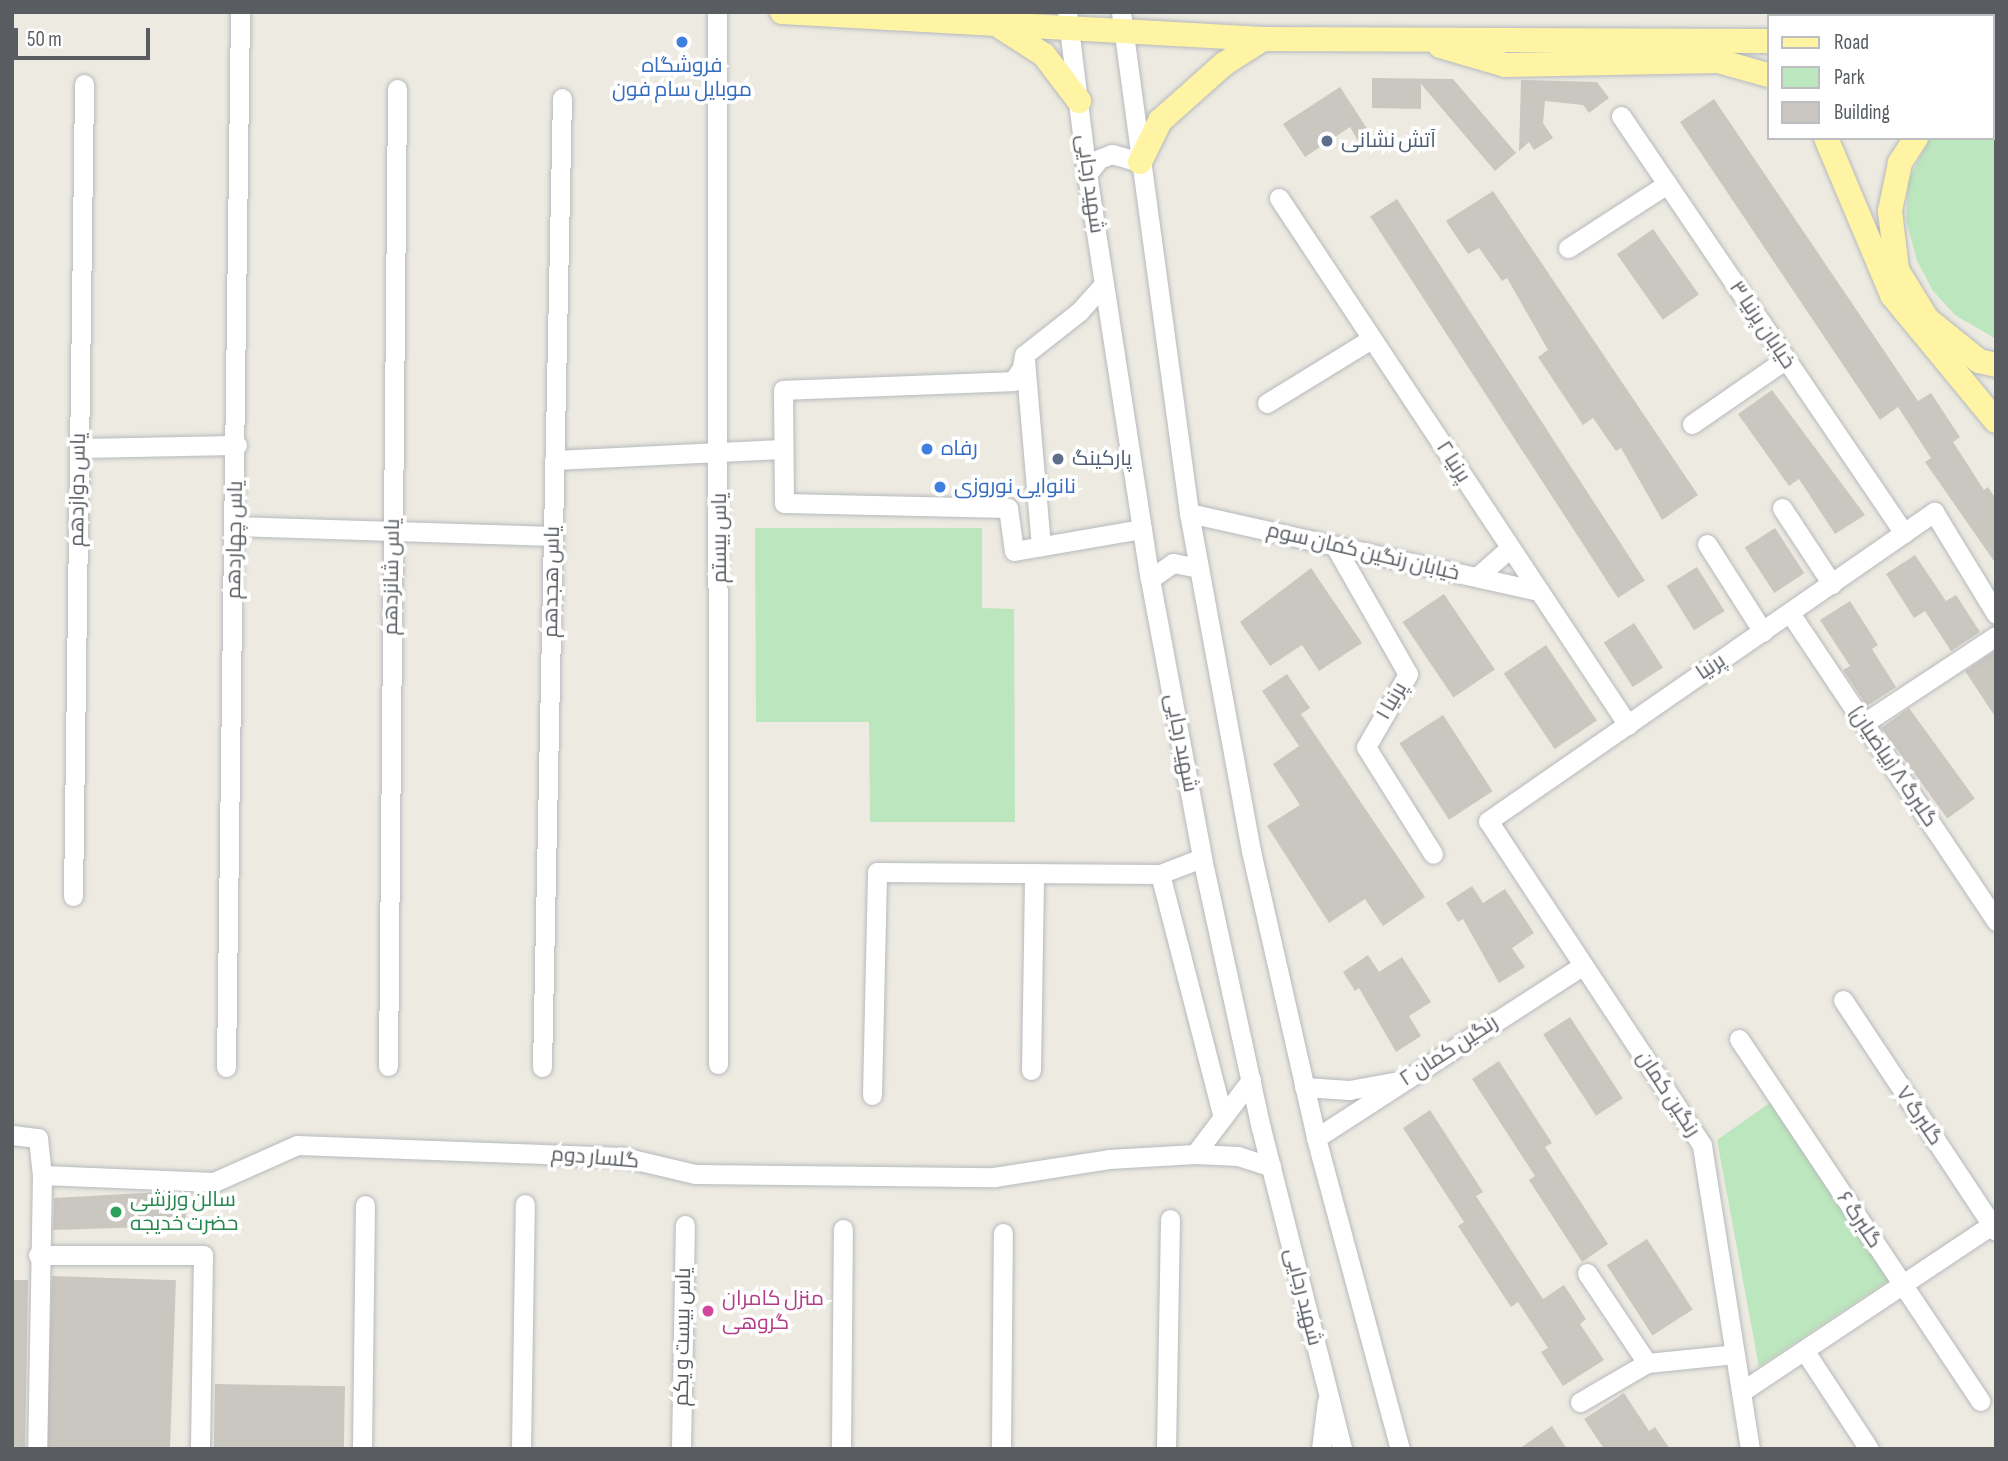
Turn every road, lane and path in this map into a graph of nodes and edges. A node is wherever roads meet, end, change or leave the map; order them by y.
1 (240, 12) edge
2 (717, 12) edge
3 (782, 12) edge
4 (1068, 20) edge
5 (1122, 21) edge
6 (995, 25) junction
7 (1409, 37) junction
8 (1263, 39) junction
9 (1766, 41) edge
10 (1766, 74) edge
11 (84, 84) dead end
12 (397, 89) dead end
13 (562, 98) dead end
14 (1079, 101) junction
15 (1620, 116) dead end
16 (1827, 140) edge
17 (1915, 140) edge
18 (1140, 162) junction
19 (1087, 174) junction
20 (1667, 184) junction
21 (1279, 198) dead end
22 (1568, 248) dead end
23 (1104, 284) junction
24 (1371, 339) junction
25 (1024, 355) junction
26 (1786, 359) junction
27 (1996, 365) edge
28 (1267, 403) dead end
29 (1996, 421) edge
30 (1692, 424) dead end
31 (237, 445) junction
32 (79, 448) junction
33 (782, 449) junction
34 (720, 451) junction
35 (554, 460) junction
36 (1782, 508) dead end
37 (1189, 513) junction
38 (236, 526) junction
39 (1142, 529) junction
40 (393, 531) junction
41 (1904, 533) junction
42 (553, 536) junction
43 (1707, 544) dead end
44 (1335, 545) junction
45 (1041, 546) junction
46 (1510, 548) junction
47 (1199, 568) junction
48 (1477, 578) junction
49 (1150, 579) junction
50 (1832, 584) junction
51 (1538, 591) junction
52 (1790, 613) junction
53 (1996, 614) edge
54 (1763, 632) junction
55 (1996, 636) edge
56 (1864, 723) junction
57 (1628, 724) junction
58 (1488, 821) joint
59 (1433, 854) dead end
60 (1202, 858) junction
61 (1034, 873) junction
62 (1160, 874) junction
63 (73, 896) dead end
64 (1996, 921) edge
65 (1583, 965) junction
66 (1843, 1000) dead end
67 (1739, 1039) dead end
68 (718, 1064) dead end
69 (388, 1066) dead end
70 (226, 1067) dead end
71 (542, 1067) dead end
72 (1031, 1070) dead end
73 (1251, 1080) junction
74 (1406, 1080) junction
75 (1304, 1087) junction
76 (872, 1094) dead end
77 (1223, 1117) junction
78 (12, 1135) edge
79 (1316, 1138) junction
80 (1195, 1154) junction
81 (1271, 1167) junction
82 (42, 1175) junction
83 (525, 1204) dead end
84 (365, 1205) dead end
85 (1170, 1219) dead end
86 (685, 1225) dead end
87 (1994, 1228) edge
88 (843, 1229) dead end
89 (1003, 1233) dead end
90 (38, 1255) junction
91 (1587, 1273) dead end
92 (1902, 1284) junction
93 (1804, 1350) junction
94 (1735, 1354) junction
95 (1647, 1363) junction
96 (1741, 1392) junction
97 (1328, 1396) junction
98 (1980, 1401) dead end
99 (1580, 1402) dead end
100 (1343, 1447) edge
101 (37, 1449) edge
102 (200, 1449) edge
103 (362, 1449) edge
104 (521, 1449) edge
105 (681, 1449) edge
106 (841, 1449) edge
107 (1001, 1449) edge
108 (1166, 1449) edge
109 (1321, 1449) edge
110 (1400, 1449) edge
111 (1750, 1449) edge
112 (1869, 1449) edge

1 - 31 street, یاس چهاردهم
2 - 34 street, یاس بیستم
3 - 6 main road
4 - 5 main road
4 - 6 main road
4 - 14 street, شهید رجایی
5 - 8 main road
5 - 18 street
6 - 14 main road
7 - 8 main road
7 - 9 main road
7 - 10 main road
8 - 18 main road
11 - 32 street, یاس دوازدهم
12 - 40 street, یاس شانزدهم
13 - 35 street, یاس هجدهم
14 - 19 street, شهید رجایی
15 - 20 street, خیابان پرنیا ۳
16 - 29 main road
17 - 27 main road
18 - 19 street
18 - 37 street
19 - 23 street, شهید رجایی
20 - 22 street
20 - 26 street, خیابان پرنیا ۳
21 - 24 street, پرنیا ۲
23 - 25 street
23 - 39 street, شهید رجایی
24 - 28 street
24 - 46 street, پرنیا ۲
25 - 33 street
25 - 45 street
26 - 30 street
26 - 41 street, خیابان پرنیا ۳
31 - 32 street
31 - 38 street, یاس چهاردهم
32 - 63 street, یاس دوازدهم
33 - 34 street
33 - 45 street
34 - 35 street
34 - 68 street, یاس بیستم
35 - 42 street, یاس هجدهم
36 - 50 street
37 - 44 street, خیابان رنگین کمان سوم
37 - 47 street
38 - 40 street
38 - 70 street, یاس چهاردهم
39 - 45 street
39 - 49 street, شهید رجایی
40 - 42 street
40 - 69 street, یاس شانزدهم
41 - 50 street, پرنیا
41 - 53 street, پرنیا
42 - 71 street, یاس هجدهم
43 - 54 street
44 - 48 street, خیابان رنگین کمان سوم
44 - 59 street, پرنیا ۱
46 - 48 street
46 - 51 street, پرنیا ۲
47 - 49 street
47 - 75 street
48 - 51 street, خیابان رنگین کمان سوم
49 - 60 street, شهید رجایی
50 - 52 street, پرنیا
51 - 57 street, پرنیا ۲
52 - 54 street, پرنیا
52 - 56 street, گلبرگ ۸ (بیاضیان)
54 - 57 street, پرنیا
55 - 56 street
56 - 64 street, گلبرگ ۸ (بیاضیان)
57 - 58 street, پرنیا
58 - 65 street, رنگین کمان
60 - 62 street
60 - 73 street, شهید رجایی
61 - 62 street
61 - 72 street
61 - 76 street
62 - 77 street
65 - 74 street, رنگین کمان ۲
65 - 94 street, رنگین کمان
66 - 87 street, گلبرگ ۷
67 - 92 street, گلبرگ ۶
73 - 77 street
73 - 81 street, شهید رجایی
74 - 75 street
74 - 79 street, رنگین کمان ۲
75 - 79 street
77 - 80 street
78 - 82 street
79 - 110 street
80 - 81 street, گلسار دوم
80 - 82 street, گلسار دوم
81 - 97 street, شهید رجایی
82 - 90 street
83 - 104 street
84 - 103 street
85 - 108 street
86 - 105 street, یاس بیست و یکم
87 - 92 street
88 - 106 street
89 - 107 street
90 - 101 street
90 - 102 street
91 - 95 street
92 - 93 street
92 - 98 street, گلبرگ ۶
93 - 96 street
93 - 112 street
94 - 95 street
94 - 96 street, رنگین کمان
95 - 99 street
96 - 111 street, رنگین کمان
97 - 100 street, شهید رجایی
97 - 109 street

